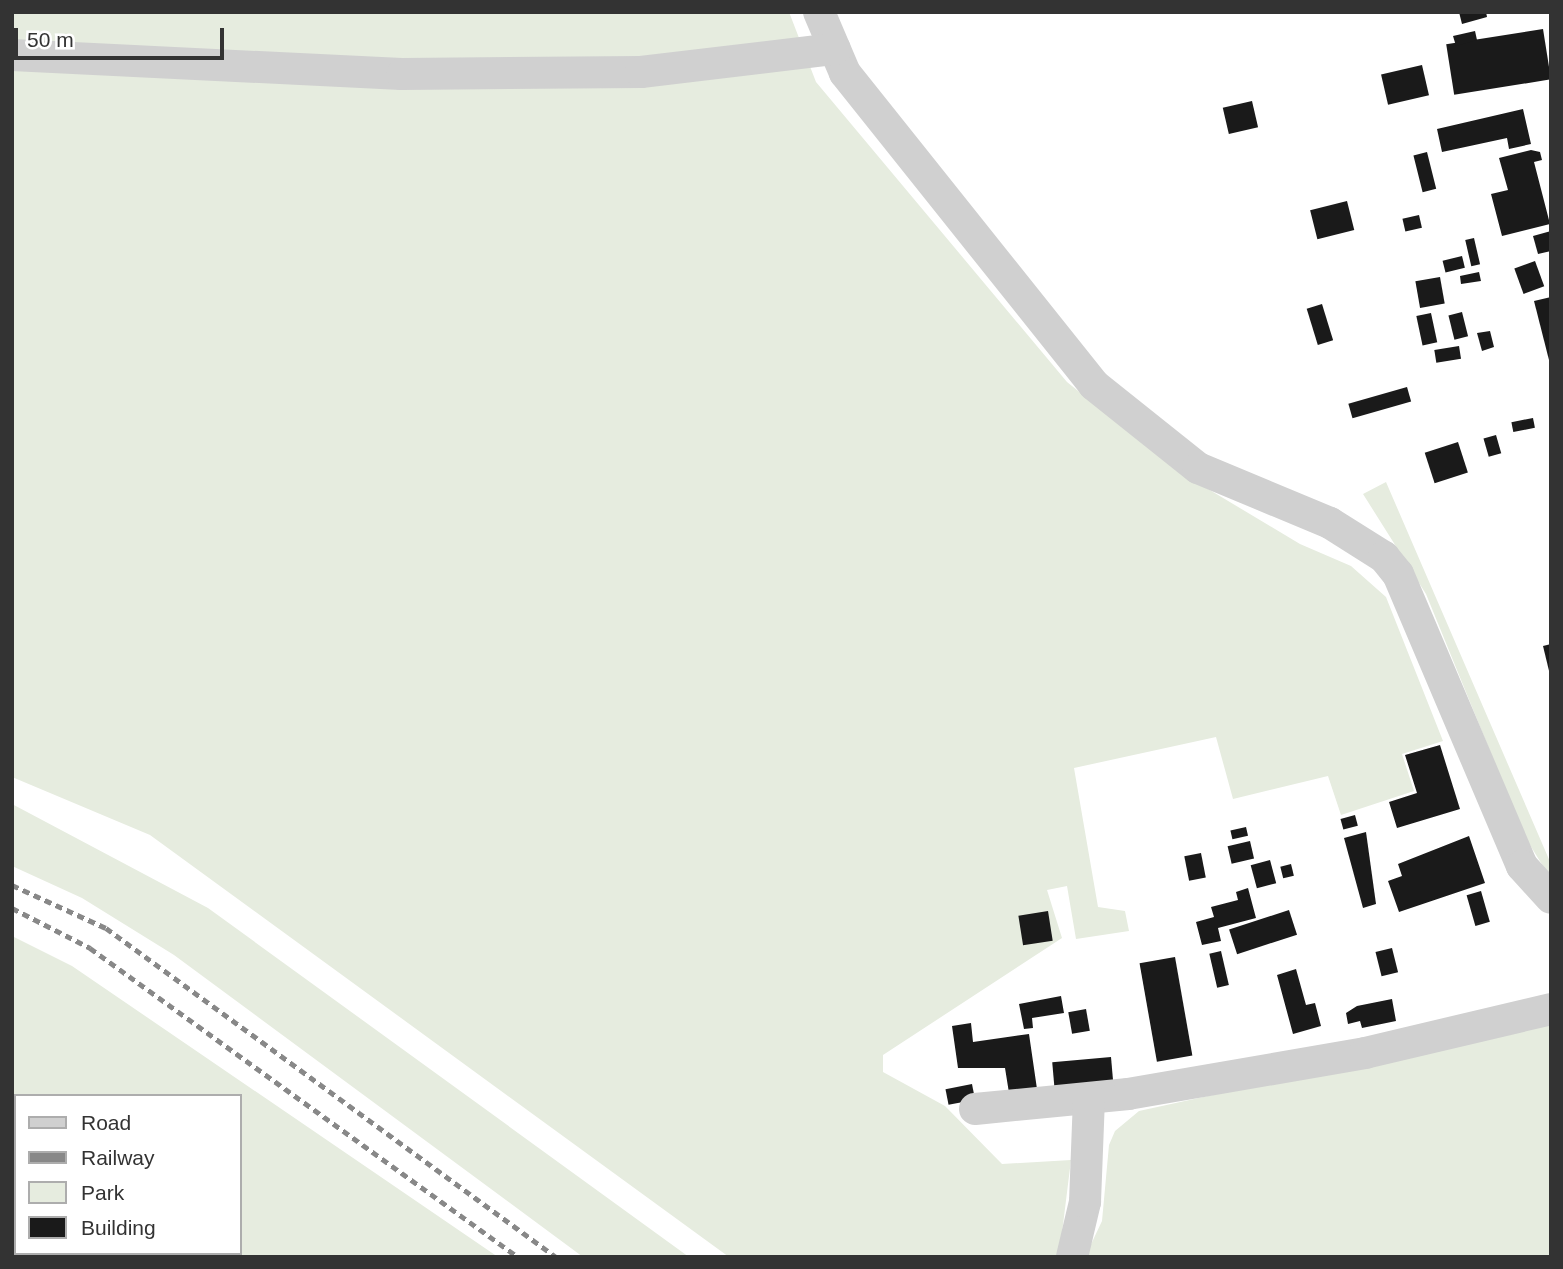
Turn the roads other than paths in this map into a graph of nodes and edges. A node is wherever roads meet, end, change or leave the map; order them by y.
1 (818, 12) edge
2 (835, 49) junction
3 (12, 55) edge
4 (1551, 898) edge
5 (1551, 1009) edge
6 (1089, 1099) junction
7 (975, 1109) dead end
8 (1072, 1257) edge

1 - 2 street
2 - 3 street
2 - 4 street
5 - 6 street
6 - 7 street
6 - 8 street

